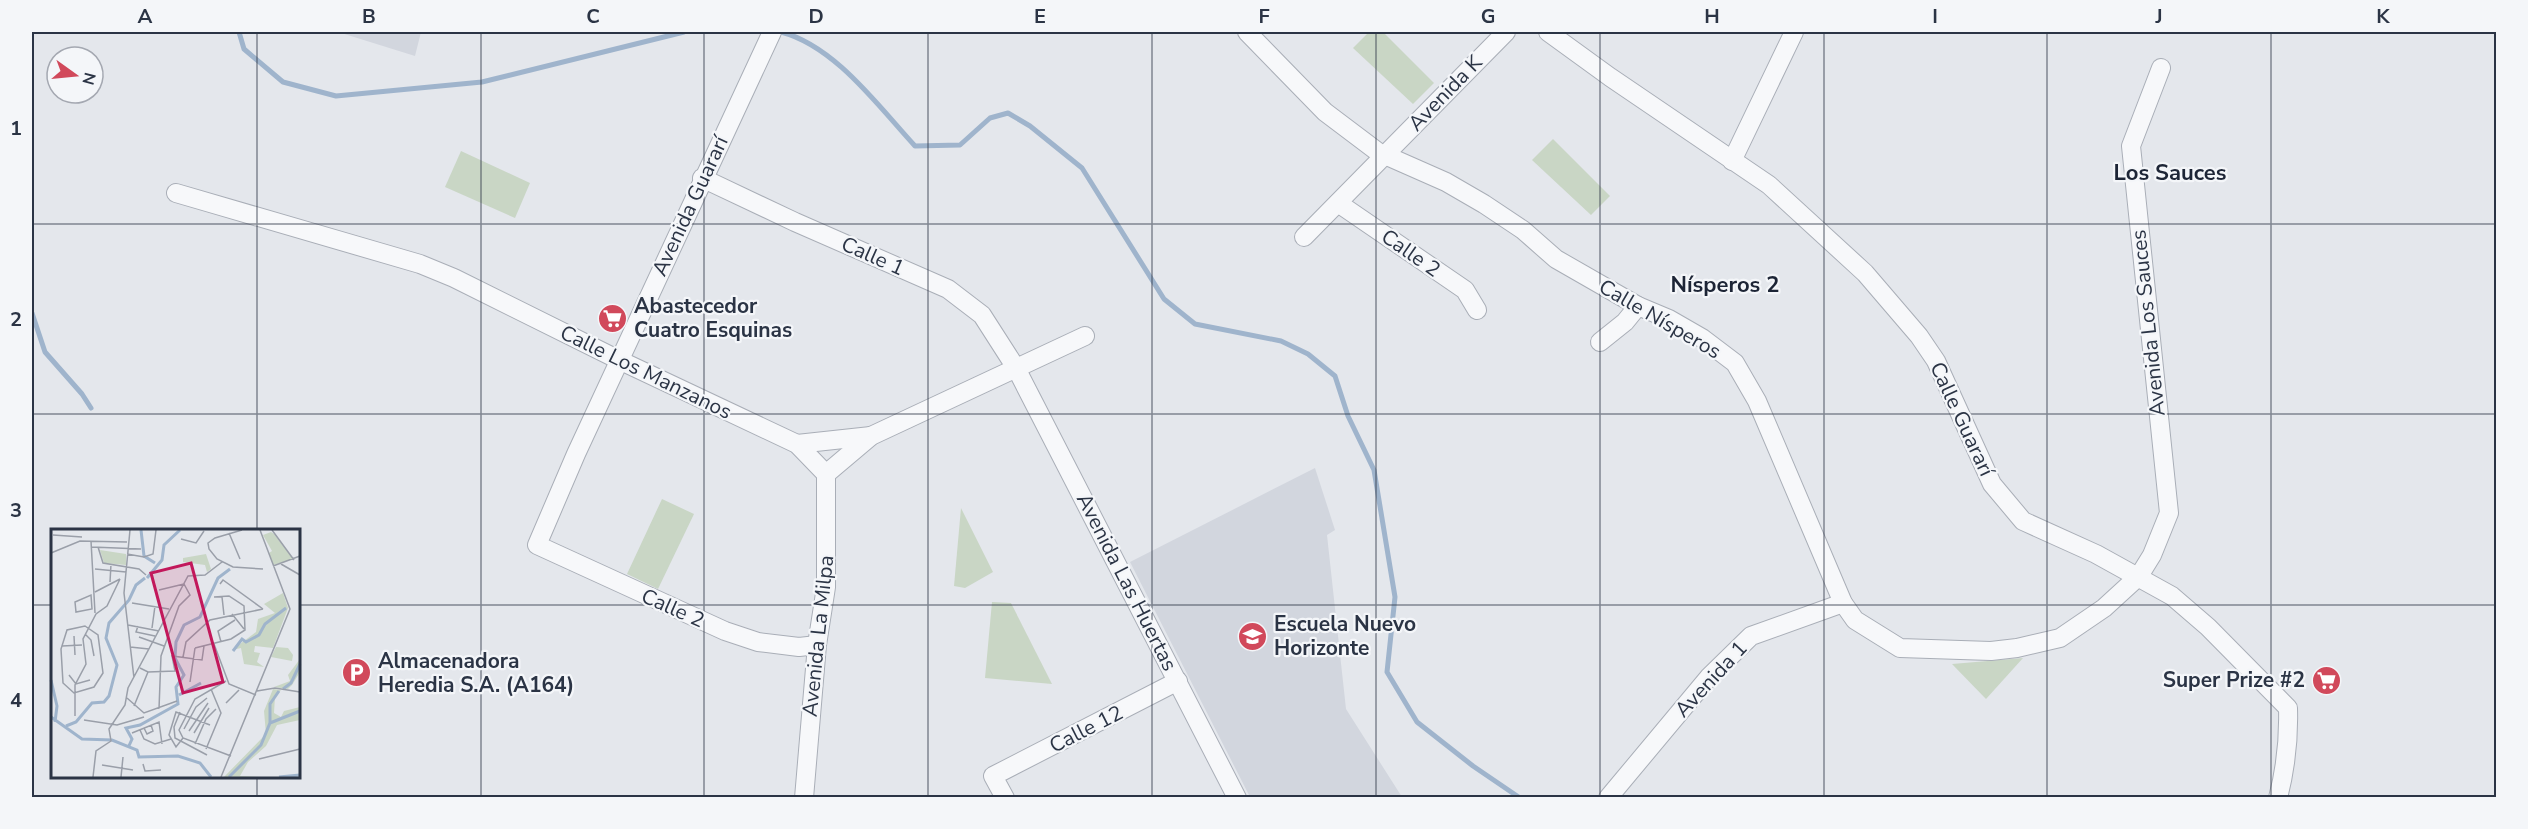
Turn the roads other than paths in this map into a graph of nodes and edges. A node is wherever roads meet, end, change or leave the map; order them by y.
1 (1247, 32) edge
2 (1506, 32) edge
3 (1548, 32) edge
4 (1794, 32) edge
5 (768, 39) edge
6 (2161, 68) dead end
7 (1385, 155) junction
8 (1732, 161) junction
9 (702, 178) junction
10 (176, 193) dead end
11 (1338, 202) junction
12 (1304, 237) dead end
13 (1638, 306) junction
14 (1477, 310) dead end
15 (1084, 336) dead end
16 (1600, 342) dead end
17 (619, 360) junction
18 (1016, 368) junction
19 (871, 436) junction
20 (797, 444) junction
21 (826, 474) junction
22 (537, 545) joint
23 (2139, 576) junction
24 (1843, 603) junction
25 (817, 645) junction
26 (1178, 681) junction
27 (804, 798) edge
28 (1005, 798) edge
29 (1237, 798) edge
30 (1608, 798) edge
31 (2278, 798) edge

1 - 7 street, Calle Nísperos
2 - 7 street, Avenida K
3 - 8 street, Calle Guararí
4 - 8 street
5 - 9 street, Avenida Guararí
6 - 23 street, Avenida Los Sauces
7 - 11 street, Avenida K
7 - 13 street, Calle Nísperos
8 - 23 street, Calle Guararí
9 - 17 street, Avenida Guararí
9 - 18 street, Calle 1
10 - 17 street, Calle Los Manzanos
11 - 12 street, Avenida K
11 - 14 street, Calle 2
13 - 16 street
13 - 24 street, Calle Nísperos
15 - 18 street
17 - 20 street, Calle Los Manzanos
17 - 22 street, Avenida Guararí
18 - 19 street
18 - 26 street, Avenida Las Huertas
19 - 20 street
19 - 21 street
20 - 21 street, Calle Los Manzanos
21 - 25 street, Avenida La Milpa
22 - 25 street, Calle 2
23 - 24 street, Calle Nísperos
23 - 31 street, Calle Guararí
24 - 30 street, Avenida 1
25 - 27 street, Avenida La Milpa
26 - 28 street, Calle 12
26 - 29 street, Avenida Las Huertas

